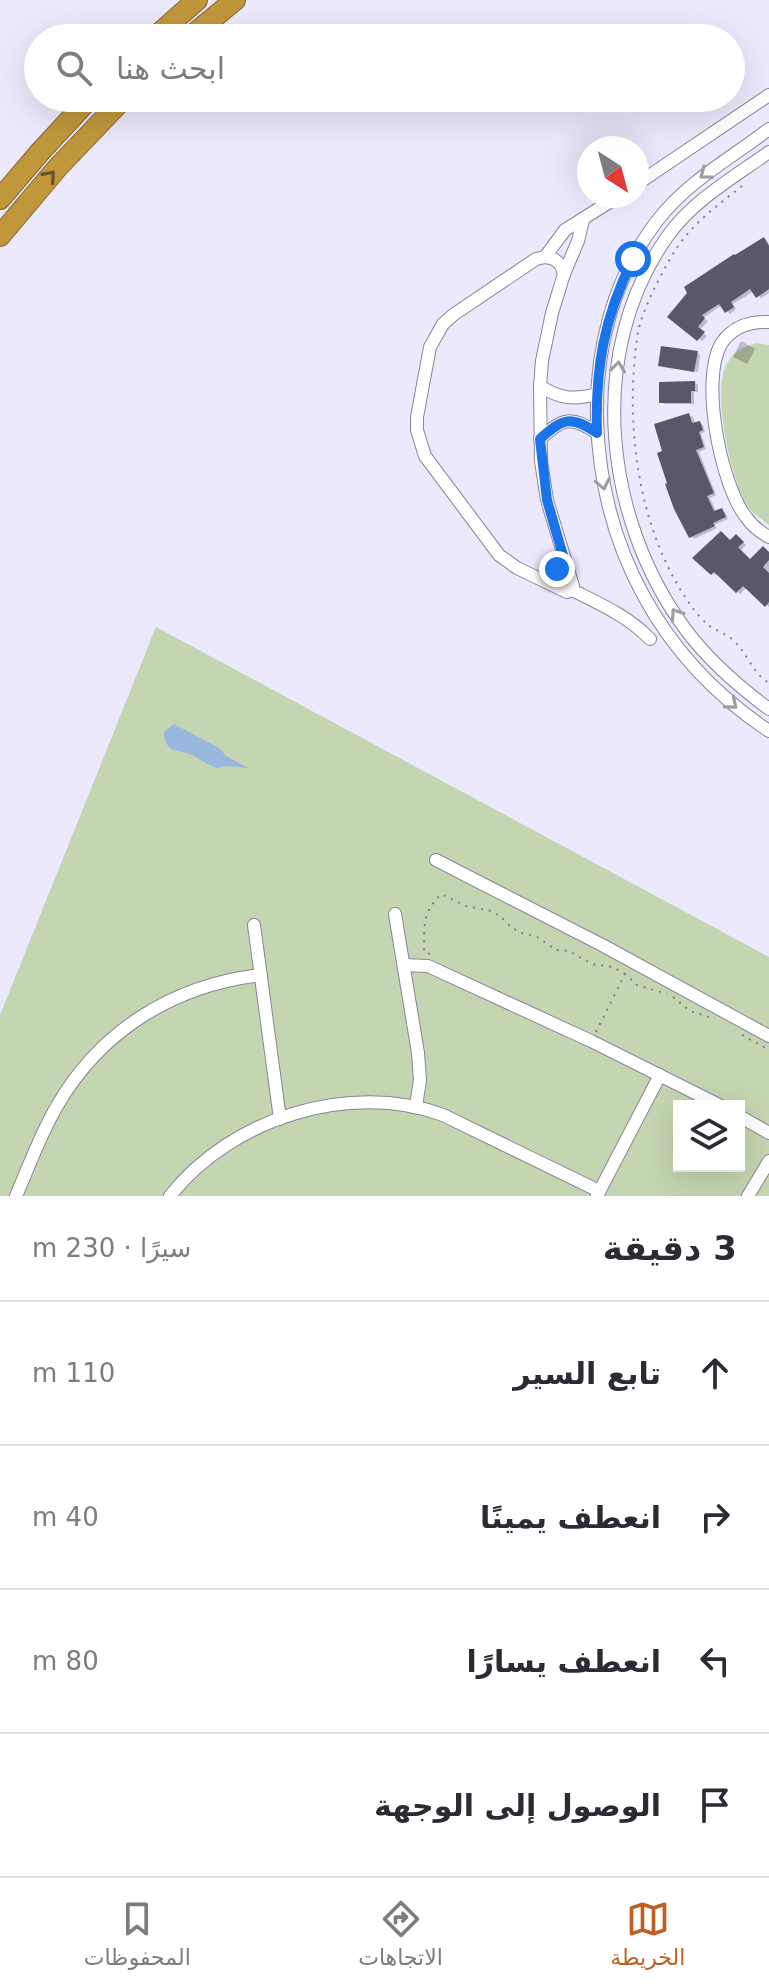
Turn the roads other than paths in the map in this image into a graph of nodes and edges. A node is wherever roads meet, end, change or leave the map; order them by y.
1 (197, 0) edge
2 (235, 0) edge
3 (170, 24) edge
4 (206, 24) edge
5 (769, 95) edge
6 (745, 111) edge
7 (77, 112) edge
8 (111, 112) edge
9 (744, 112) edge
10 (769, 129) edge
11 (769, 152) edge
12 (649, 176) edge
13 (0, 199) edge
14 (601, 208) edge
15 (583, 220) junction
16 (0, 236) edge
17 (545, 257) junction
18 (564, 274) junction
19 (769, 322) edge
20 (540, 386) junction
21 (597, 394) junction
22 (597, 433) junction
23 (540, 439) junction
24 (769, 537) edge
25 (564, 559) junction
26 (542, 579) junction
27 (572, 590) junction
28 (650, 639) dead end
29 (769, 709) edge
30 (769, 731) edge
31 (436, 860) dead end
32 (395, 914) dead end
33 (254, 925) dead end
34 (404, 965) junction
35 (261, 975) junction
36 (769, 1036) edge
37 (660, 1075) junction
38 (709, 1100) edge
39 (416, 1106) junction
40 (280, 1119) junction
41 (745, 1119) edge
42 (769, 1133) edge
43 (769, 1161) edge
44 (598, 1193) edge
45 (16, 1196) edge
46 (170, 1196) edge
47 (748, 1196) edge

1 - 3 highway
2 - 4 highway
5 - 6 street
7 - 13 highway
16 -> 8 highway
9 - 12 street
10 -> 21 street
29 -> 11 street
14 - 15 street
15 - 17 street
15 - 18 street
17 - 18 street
17 - 26 street
18 - 20 street
19 - 24 street
20 - 21 street
20 - 23 street
21 - 22 street
22 - 23 street
22 -> 30 street
23 - 25 street
25 - 26 street
25 - 27 street
26 - 27 street
27 - 28 street
31 - 36 street
32 - 34 street
33 - 35 street
34 - 37 street
34 - 39 street
35 - 40 street
35 - 45 street
37 - 38 street
37 - 44 street
39 - 40 street
39 - 44 street
40 - 46 street
41 - 42 street
43 - 47 street

